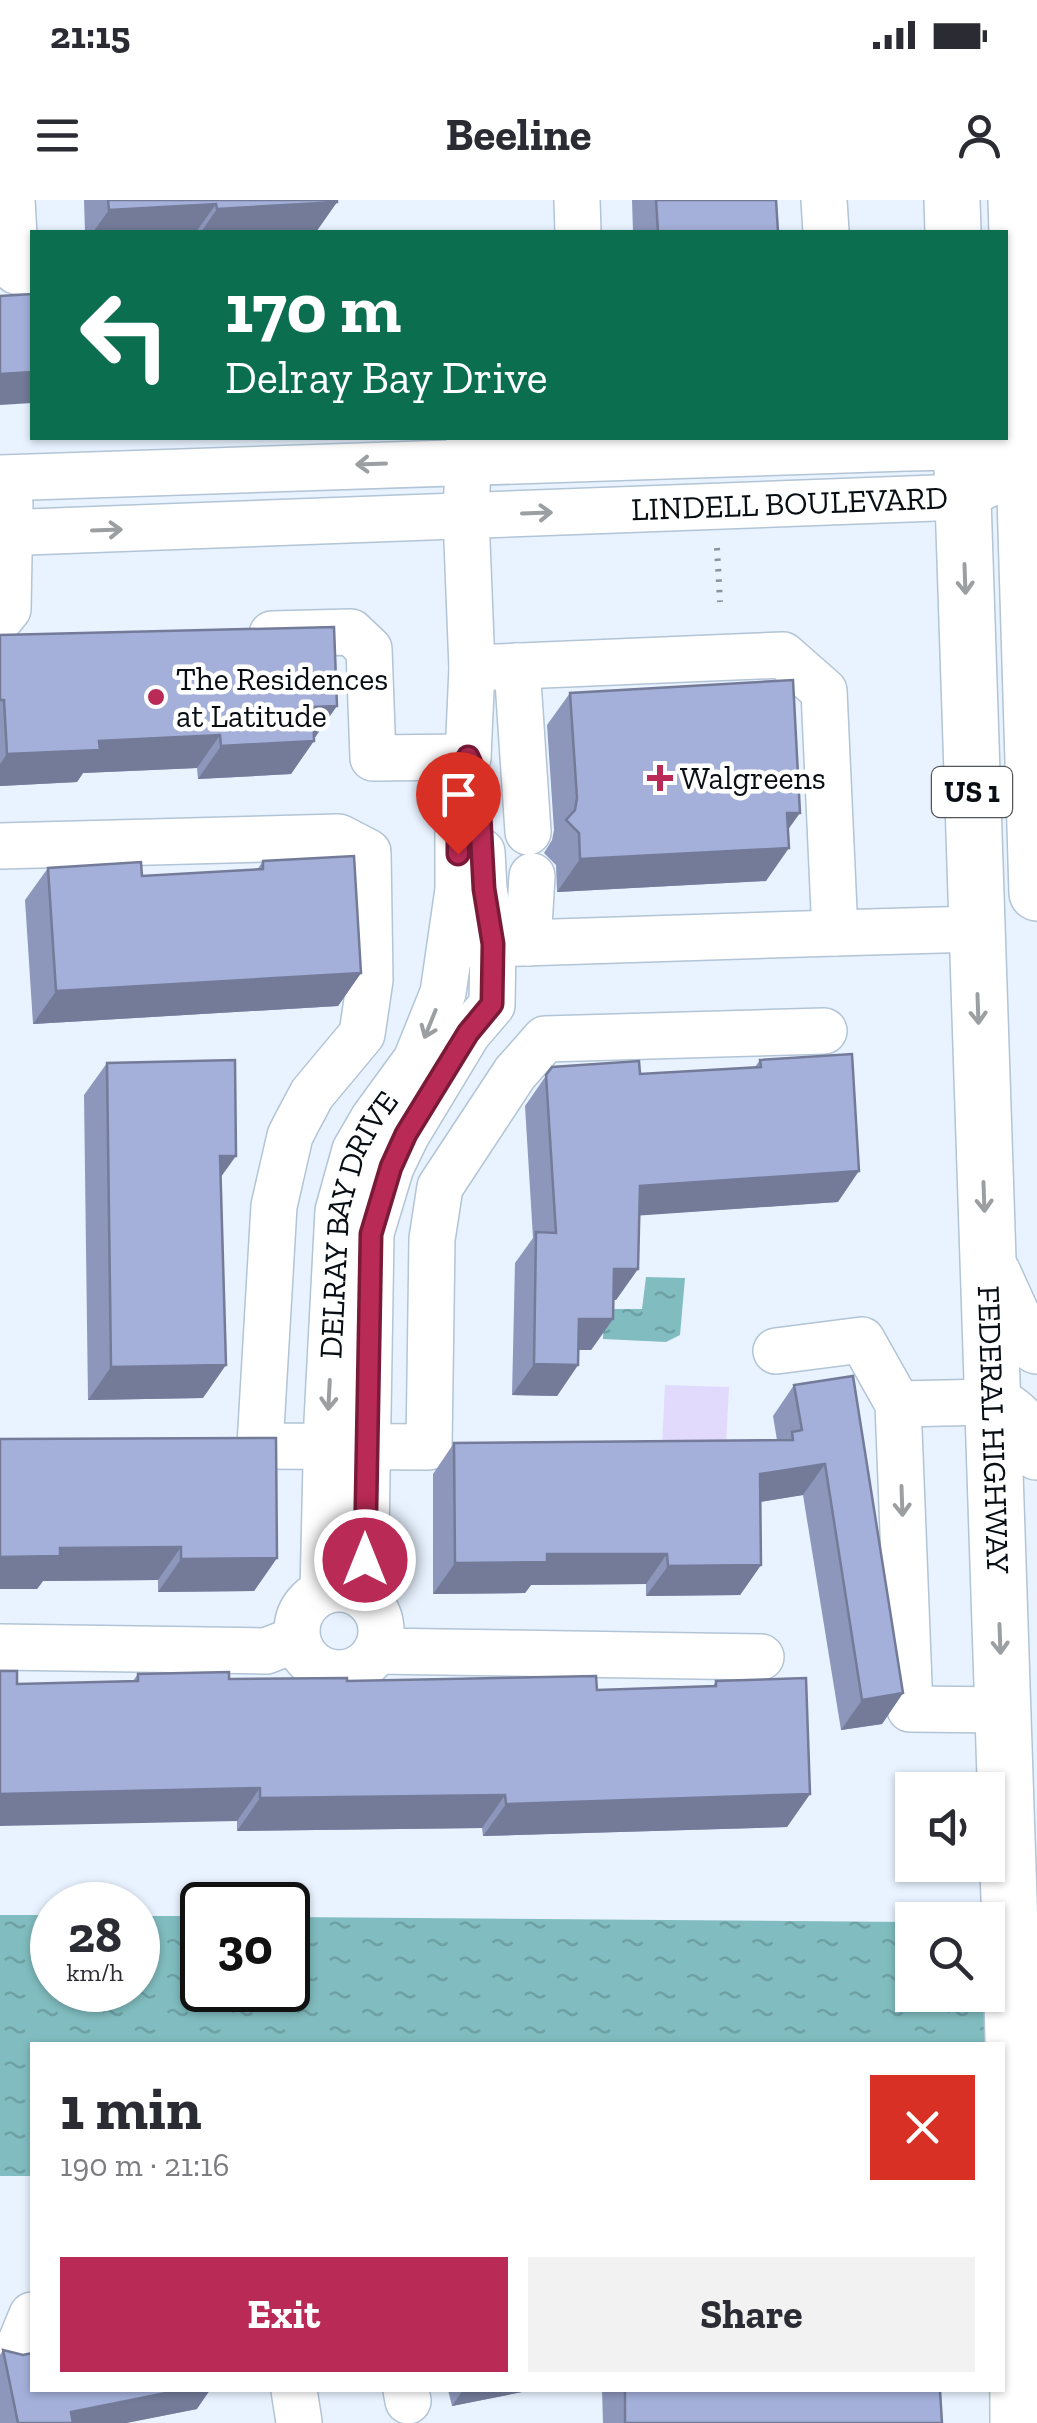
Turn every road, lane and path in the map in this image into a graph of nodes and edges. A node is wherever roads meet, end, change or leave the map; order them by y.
1 (12, 200) edge
2 (577, 200) edge
3 (824, 200) edge
4 (952, 200) edge
5 (1023, 228) edge
6 (578, 230) edge
7 (826, 230) edge
8 (953, 230) edge
9 (16, 271) edge
10 (469, 449) edge
11 (961, 460) edge
12 (1030, 467) edge
13 (5, 478) edge
14 (466, 516) junction
15 (5, 533) edge
16 (717, 548) dead end
17 (720, 602) dead end
18 (0, 619) edge
19 (236, 635) edge
20 (44, 640) edge
21 (0, 642) edge
22 (518, 666) junction
23 (472, 668) junction
24 (468, 757) junction
25 (1035, 776) edge
26 (528, 832) dead end
27 (0, 846) edge
28 (532, 876) dead end
29 (1037, 893) edge
30 (976, 929) junction
31 (835, 934) junction
32 (490, 944) junction
33 (824, 1031) dead end
34 (296, 1124) junction
35 (373, 1159) junction
36 (440, 1186) junction
37 (986, 1258) junction
38 (1037, 1346) edge
39 (776, 1351) dead end
40 (991, 1402) junction
41 (898, 1404) junction
42 (346, 1447) junction
43 (1037, 1452) edge
44 (344, 1595) junction
45 (297, 1639) junction
46 (0, 1647) edge
47 (376, 1651) junction
48 (761, 1657) dead end
49 (1002, 1710) junction
50 (1018, 2233) edge
51 (30, 2320) edge
52 (0, 2355) edge
53 (294, 2392) edge
54 (300, 2422) edge
55 (1018, 2423) edge

1 - 9 street
2 - 6 street
3 - 7 street
4 - 8 main road
5 - 12 main road, US 1
10 - 11 street, LINDELL BOULEVARD
10 -> 13 street, LINDELL BOULEVARD
10 - 14 street, DELRAY BAY DRIVE
11 - 12 street, LINDELL BOULEVARD
14 -> 11 street, LINDELL BOULEVARD
11 -> 30 main road, FEDERAL HIGHWAY / US 1
12 - 25 main road, US 1
13 - 15 street
15 -> 14 street, LINDELL BOULEVARD
14 - 23 street, DELRAY BAY DRIVE
15 - 18 street
16 - 17 path
19 - 24 street
20 - 21 street
22 - 23 street
22 - 26 street
22 - 31 street
23 - 24 street, DELRAY BAY DRIVE
24 - 32 street, DELRAY BAY DRIVE
25 - 29 main road, US 1
27 - 34 street
28 - 32 street
30 - 31 street
30 -> 37 main road, FEDERAL HIGHWAY / US 1
31 - 32 street
32 - 35 street, DELRAY BAY DRIVE
33 - 36 street
34 - 35 street
34 - 42 street
35 - 36 street
35 - 42 street, DELRAY BAY DRIVE
36 - 42 street
37 - 38 main road
37 - 40 main road, FEDERAL HIGHWAY / US 1
39 - 41 street
40 - 41 street
40 - 43 main road
40 -> 49 main road, FEDERAL HIGHWAY / US 1
41 -> 49 street
42 - 44 street, DELRAY BAY DRIVE
44 - 45 street
44 - 47 street, DELRAY BAY DRIVE
45 - 46 street
45 - 47 street
47 - 48 street
49 - 50 main road, FEDERAL HIGHWAY / US 1
50 - 55 main road, FEDERAL HIGHWAY / US 1
51 - 52 street
53 - 54 street

